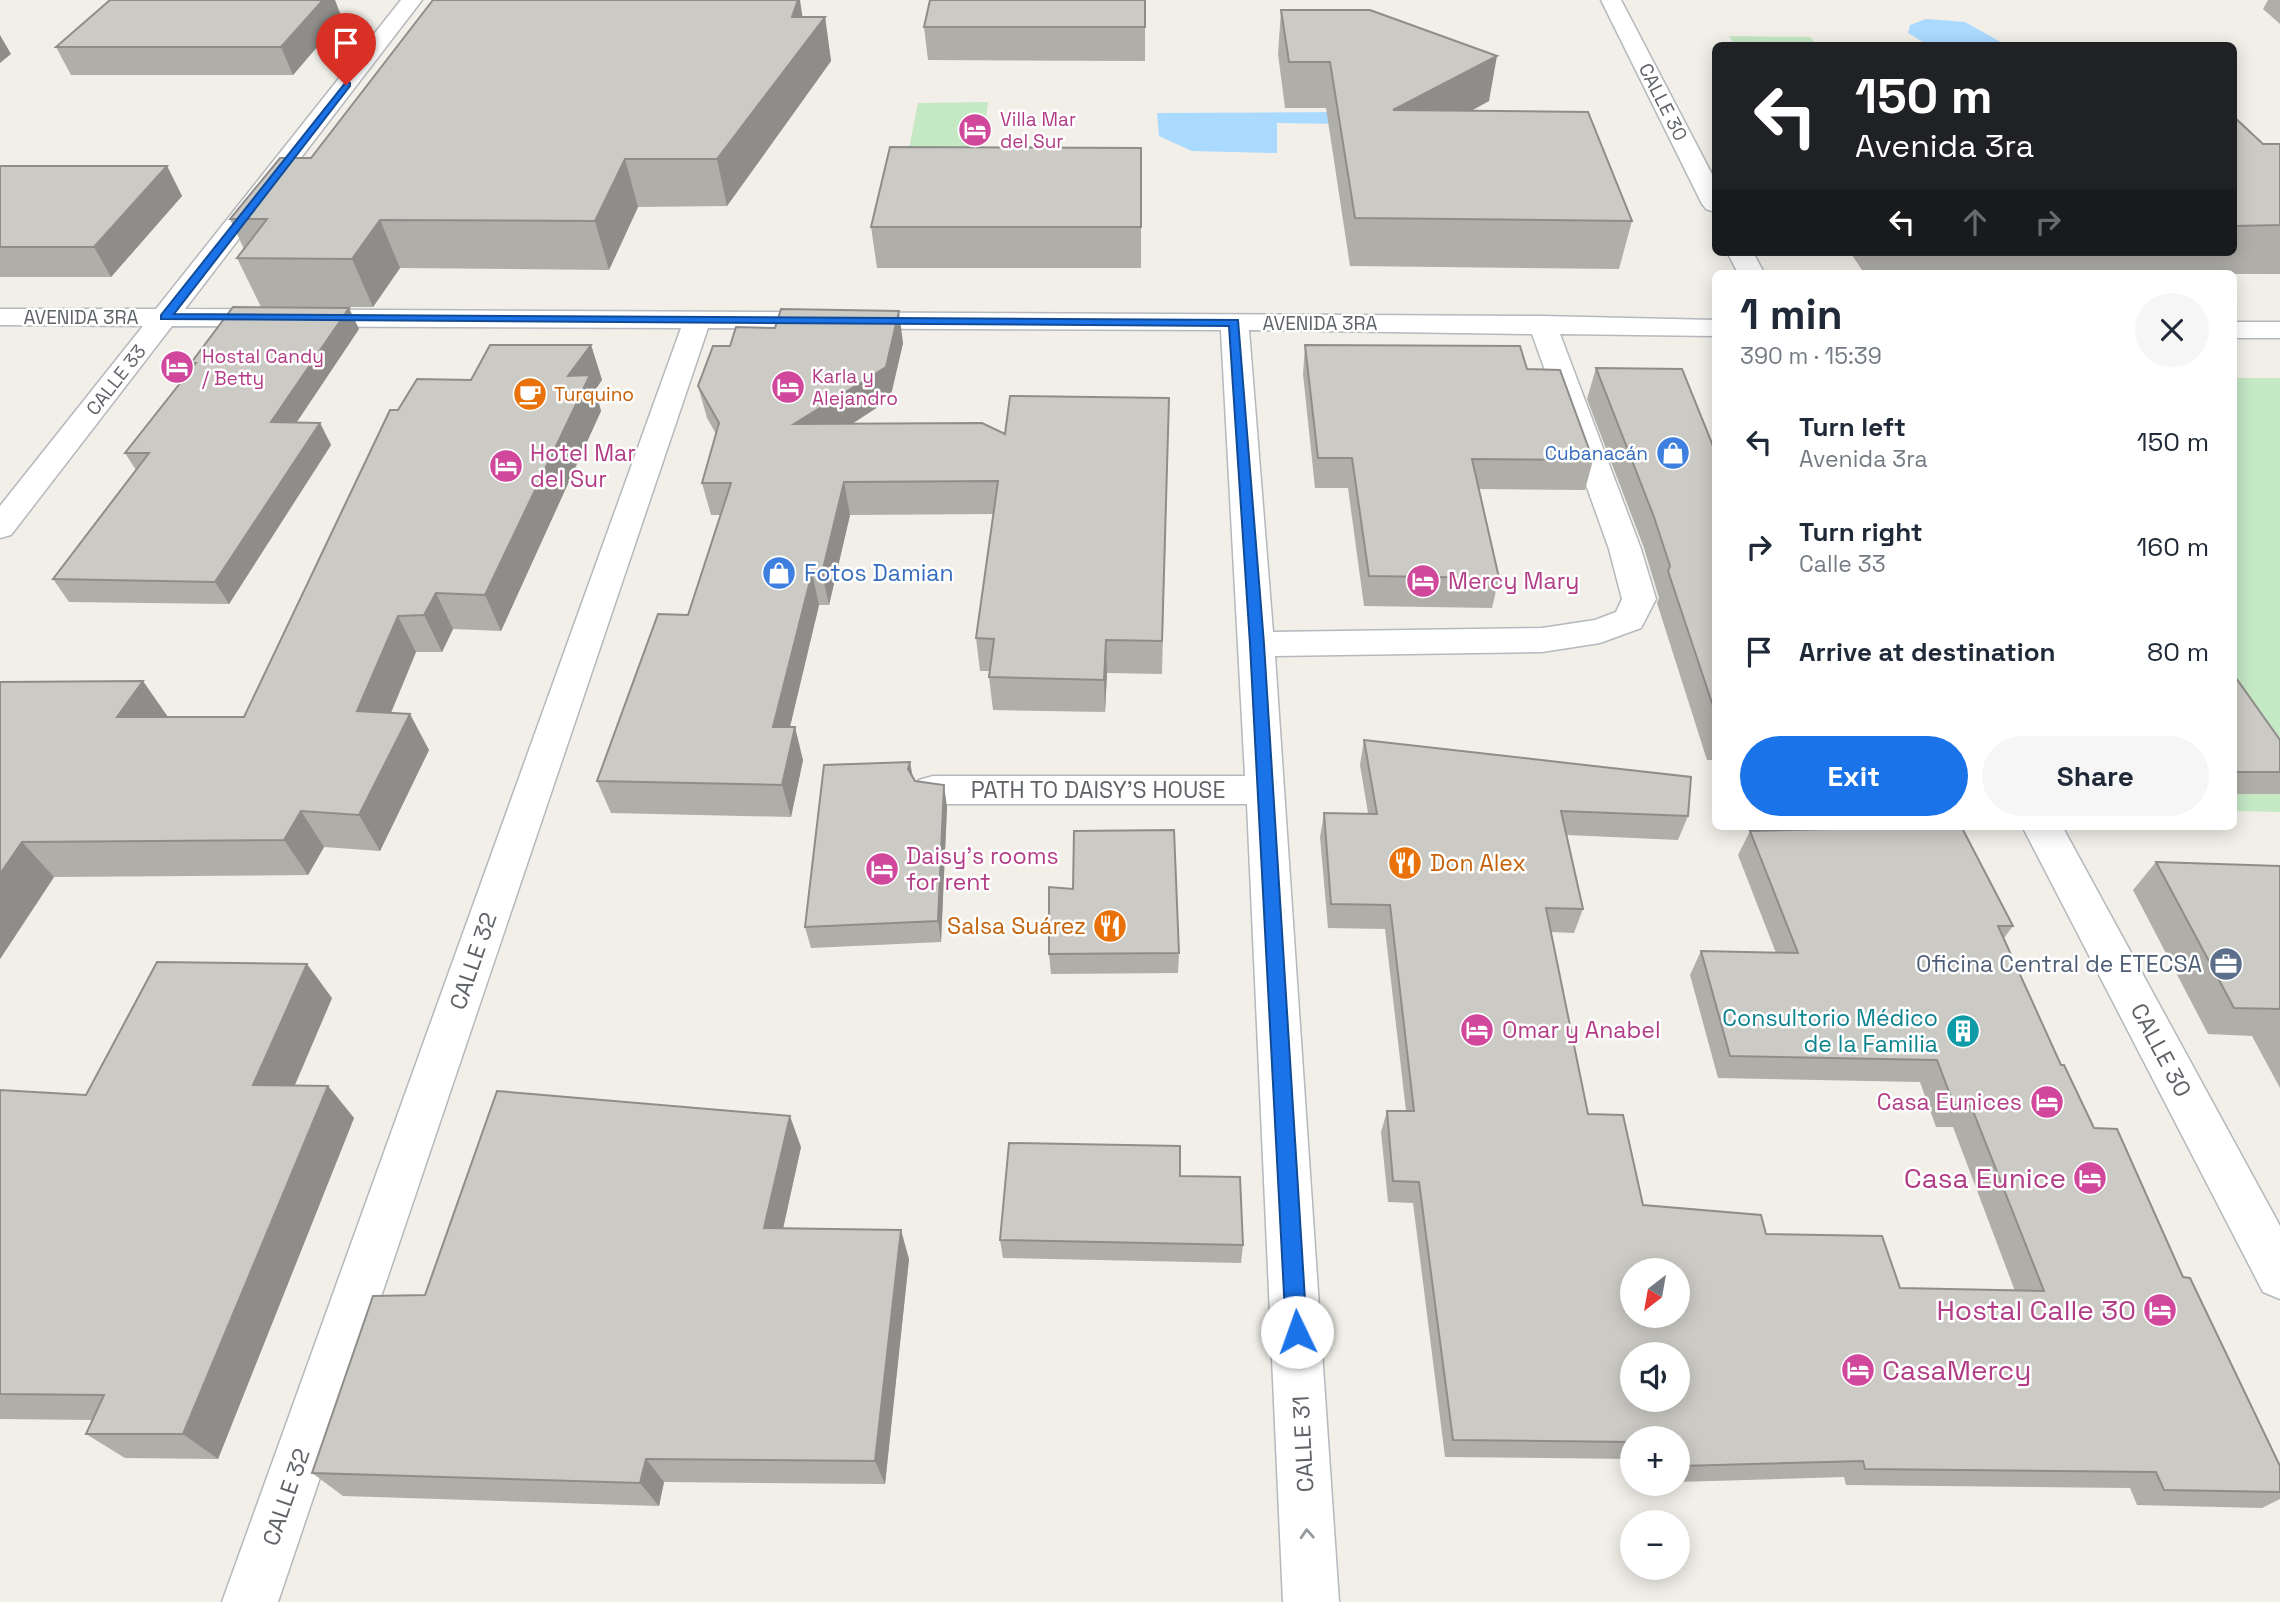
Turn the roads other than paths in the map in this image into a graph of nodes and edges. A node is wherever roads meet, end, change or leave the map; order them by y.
1 (412, 0) edge
2 (1611, 0) edge
3 (1712, 198) edge
4 (0, 317) edge
5 (165, 317) junction
6 (696, 321) junction
7 (1234, 322) junction
8 (1542, 324) junction
9 (1712, 328) edge
10 (2237, 330) edge
11 (2280, 330) edge
12 (0, 528) edge
13 (1257, 644) junction
14 (933, 790) edge
15 (1264, 790) junction
16 (2044, 830) edge
17 (2280, 1275) edge
18 (250, 1602) edge
19 (1311, 1602) edge

1 - 5 street, CALLE 33
2 - 3 street, CALLE 30
4 - 5 street, AVENIDA 3RA
5 - 6 street, AVENIDA 3RA
5 - 12 street, CALLE 33
6 - 7 street, AVENIDA 3RA
6 - 18 street, CALLE 32
7 - 8 street, AVENIDA 3RA
7 - 13 street, CALLE 31
8 - 9 street, AVENIDA 3RA
8 - 13 street
10 - 11 street
13 - 15 street, CALLE 31
14 - 15 street, PATH TO DAISY'S HOUSE
19 -> 15 street, CALLE 31
16 - 17 street, CALLE 30

